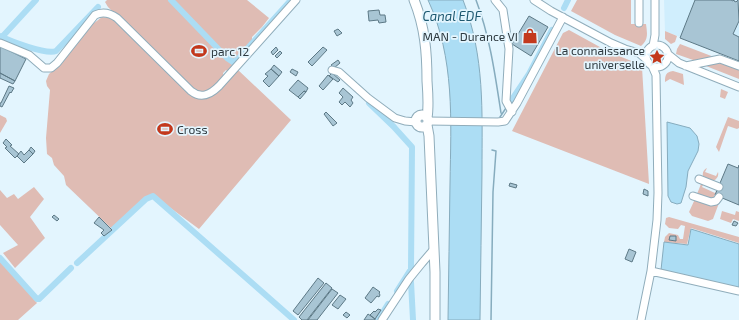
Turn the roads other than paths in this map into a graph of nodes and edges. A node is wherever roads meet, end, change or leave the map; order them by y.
1 (296, 0) edge
2 (414, 0) edge
3 (494, 0) edge
4 (534, 0) edge
5 (639, 0) edge
6 (655, 0) edge
7 (563, 18) junction
8 (639, 23) dead end
9 (656, 35) junction
10 (0, 43) edge
11 (661, 46) junction
12 (650, 48) junction
13 (639, 53) junction
14 (669, 55) junction
15 (646, 59) junction
16 (679, 63) junction
17 (663, 65) junction
18 (652, 66) junction
19 (686, 66) junction
20 (739, 66) edge
21 (332, 70) dead end
22 (656, 76) junction
23 (739, 87) edge
24 (512, 112) junction
25 (425, 122) junction
26 (699, 179) dead end
27 (719, 187) dead end
28 (693, 196) dead end
29 (719, 196) dead end
30 (434, 249) junction
31 (651, 271) junction
32 (739, 291) edge
33 (382, 320) edge
34 (435, 320) edge
35 (641, 320) edge

1 - 10 street
2 - 25 main road
3 - 24 street
4 - 7 street
5 - 8 street
6 - 9 street
7 - 13 street
7 - 24 street
9 - 11 street
9 - 12 street
11 - 12 street
11 - 14 street
12 - 13 street
12 - 15 street
13 - 15 street
14 - 16 street
14 - 17 street
15 - 18 street
16 - 17 street
16 - 19 street
17 - 18 street
17 - 22 street
18 - 22 street
19 - 20 street
19 - 23 street
21 - 25 street
22 - 31 street
24 - 25 street
25 - 30 main road
26 - 27 street
28 - 29 street
30 - 33 street
30 - 34 main road
31 - 32 street
31 - 35 street

